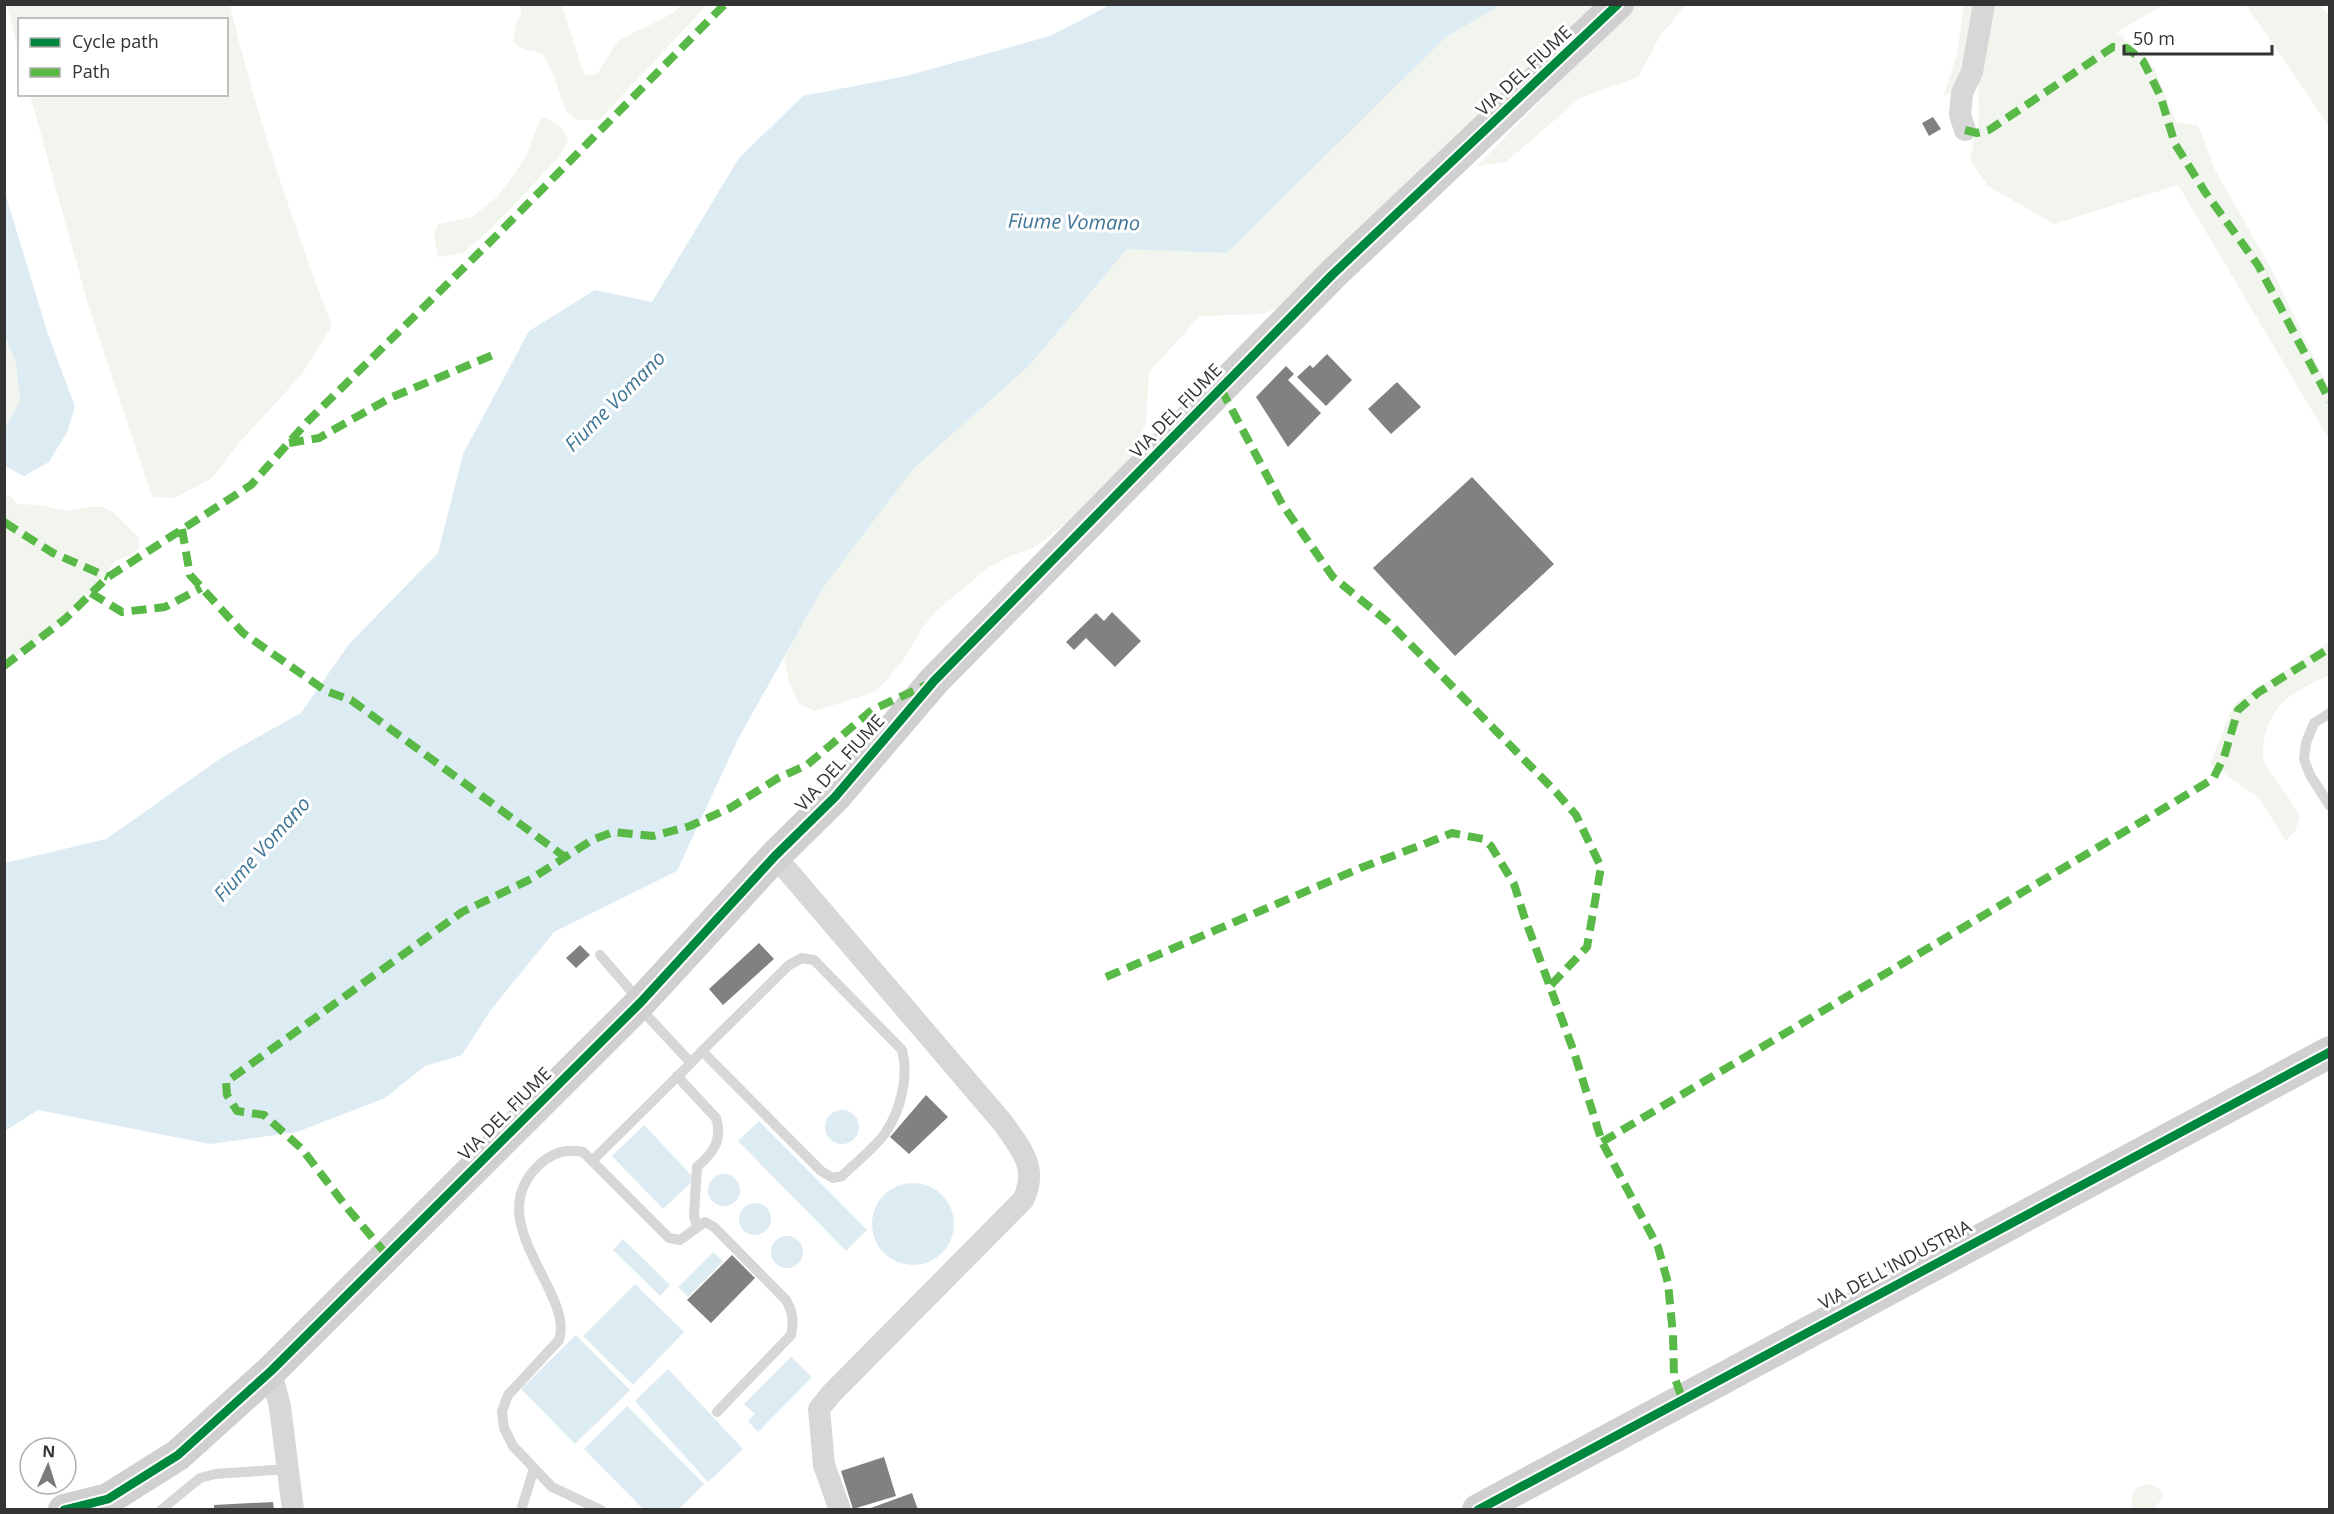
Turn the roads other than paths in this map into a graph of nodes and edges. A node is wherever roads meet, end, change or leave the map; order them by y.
1 (1618, 4) edge
2 (1984, 4) edge
3 (1965, 130) dead end
4 (2330, 713) edge
5 (2330, 806) edge
6 (775, 856) junction
7 (600, 955) dead end
8 (639, 1003) junction
9 (702, 1051) junction
10 (2330, 1052) edge
11 (691, 1063) junction
12 (677, 1076) junction
13 (593, 1160) junction
14 (697, 1228) junction
15 (272, 1371) junction
16 (717, 1412) dead end
17 (288, 1469) junction
18 (534, 1469) junction
19 (64, 1509) edge
20 (161, 1509) edge
21 (293, 1509) edge
22 (521, 1509) edge
23 (602, 1509) edge
24 (840, 1509) edge
25 (1478, 1509) edge

1 - 6 street, VIA DEL FIUME
2 - 3 street
4 - 5 lane
6 - 8 street, VIA DEL FIUME
6 - 24 street
7 - 8 lane
8 - 11 lane
8 - 15 street, VIA DEL FIUME
9 - 9 lane
9 - 11 lane
10 - 25 street, VIA DELL'INDUSTRIA
11 - 12 lane
12 - 13 lane
12 - 14 lane
13 - 14 lane
13 - 18 lane
14 - 16 lane
15 - 17 street
15 - 19 street, VIA DEL FIUME
17 - 20 lane
17 - 21 street
18 - 22 lane
18 - 23 lane

